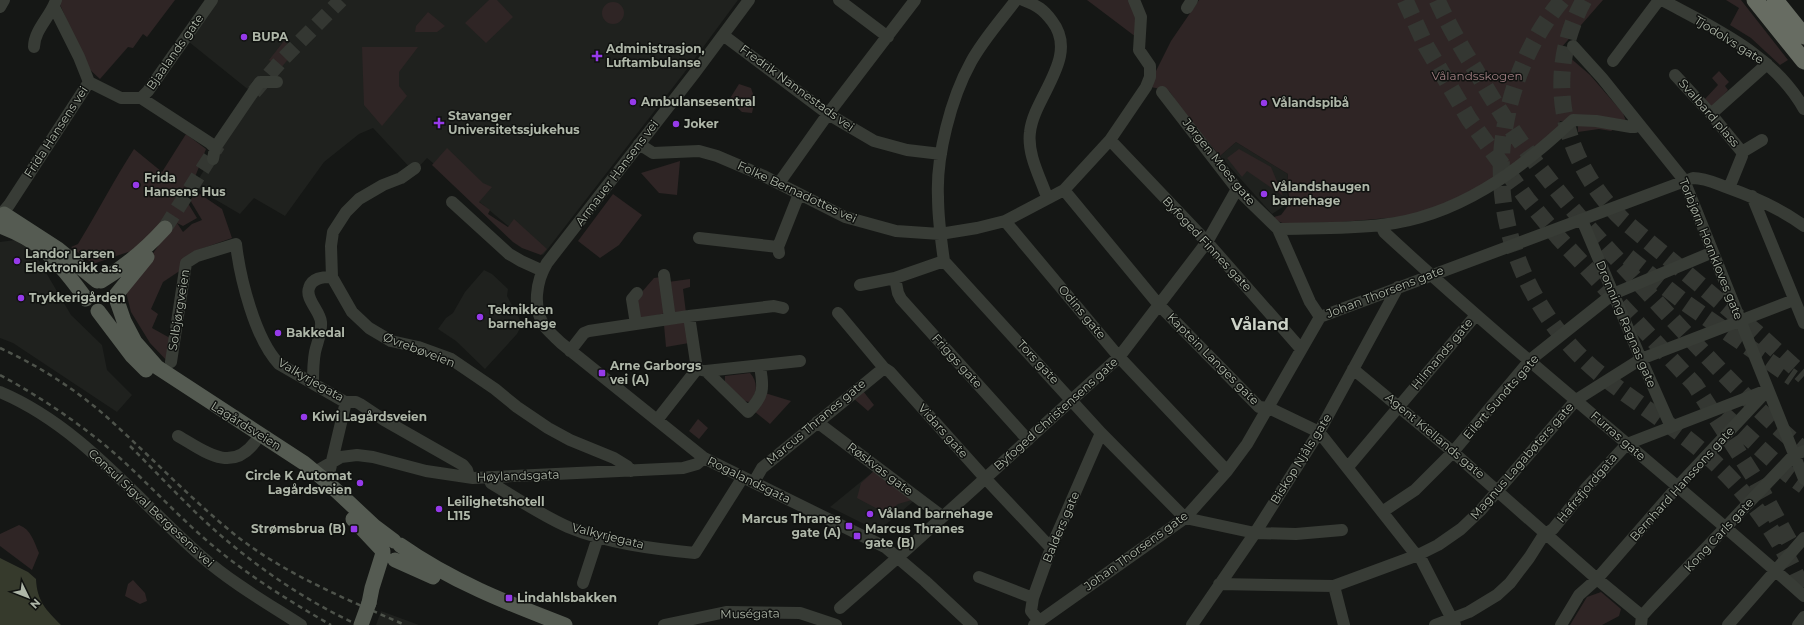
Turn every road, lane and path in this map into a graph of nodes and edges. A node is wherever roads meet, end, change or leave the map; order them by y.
1 (4, 0) edge
2 (212, 0) edge
3 (749, 0) edge
4 (839, 0) edge
5 (915, 0) edge
6 (1016, 0) edge
7 (1024, 0) edge
8 (1659, 0) edge
9 (1662, 0) edge
10 (1755, 0) edge
11 (1775, 0) edge
12 (1135, 2) edge
13 (55, 3) edge
14 (0, 7) edge
15 (723, 35) junction
16 (1804, 36) edge
17 (888, 37) junction
18 (1573, 46) dead end
19 (34, 47) dead end
20 (1613, 61) dead end
21 (1804, 61) edge
22 (1767, 64) junction
23 (1675, 75) dead end
24 (89, 82) junction
25 (277, 82) dead end
26 (1162, 92) dead end
27 (141, 98) junction
28 (1804, 109) edge
29 (828, 114) junction
30 (1710, 114) junction
31 (1639, 124) junction
32 (1110, 140) junction
33 (1762, 140) dead end
34 (639, 144) junction
35 (1742, 152) junction
36 (941, 154) junction
37 (414, 168) dead end
38 (1684, 180) junction
39 (778, 183) junction
40 (1729, 188) junction
41 (1238, 189) junction
42 (1064, 190) junction
43 (799, 194) junction
44 (1752, 196) junction
45 (1047, 197) junction
46 (452, 202) dead end
47 (1, 217) edge
48 (1582, 220) junction
49 (1005, 221) junction
50 (1381, 225) junction
51 (1804, 226) edge
52 (1278, 229) junction
53 (940, 234) junction
54 (699, 238) dead end
55 (1207, 242) junction
56 (236, 244) joint
57 (1713, 252) junction
58 (944, 261) junction
59 (543, 271) junction
60 (664, 274) dead end
61 (1430, 275) junction
62 (332, 277) junction
63 (895, 278) junction
64 (99, 281) junction
65 (860, 285) dead end
66 (1398, 287) junction
67 (537, 291) joint
68 (637, 293) dead end
69 (1613, 294) junction
70 (116, 296) junction
71 (86, 299) junction
72 (1794, 300) junction
73 (1159, 305) junction
74 (783, 308) dead end
75 (98, 311) junction
76 (838, 313) dead end
77 (1476, 315) junction
78 (689, 316) junction
79 (1320, 317) junction
80 (670, 319) junction
81 (1740, 321) junction
82 (1804, 323) edge
83 (636, 324) junction
84 (1302, 349) junction
85 (570, 351) junction
86 (1119, 357) junction
87 (1641, 359) junction
88 (1530, 360) junction
89 (800, 361) dead end
90 (171, 362) dead end
91 (760, 367) junction
92 (884, 368) junction
93 (1353, 369) junction
94 (702, 370) junction
95 (313, 383) junction
96 (1767, 390) junction
97 (0, 392) edge
98 (1072, 399) junction
99 (1576, 400) junction
100 (344, 402) junction
101 (1399, 406) junction
102 (1269, 408) junction
103 (657, 420) junction
104 (817, 422) junction
105 (1671, 427) junction
106 (1319, 432) junction
107 (1101, 433) junction
108 (178, 436) dead end
109 (1028, 440) junction
110 (255, 442) junction
111 (1627, 444) junction
112 (1453, 452) junction
113 (1799, 453) edge
114 (704, 458) junction
115 (333, 460) junction
116 (1348, 467) junction
117 (631, 471) junction
118 (1227, 471) junction
119 (315, 472) junction
120 (468, 477) junction
121 (490, 477) junction
122 (985, 478) junction
123 (1804, 479) edge
124 (748, 480) junction
125 (327, 482) junction
126 (1678, 486) junction
127 (1499, 491) junction
128 (1382, 512) junction
129 (943, 517) junction
130 (1185, 518) junction
131 (1726, 528) junction
132 (1342, 530) dead end
133 (1255, 533) junction
134 (1546, 533) junction
135 (598, 536) junction
136 (1804, 538) edge
137 (397, 543) junction
138 (1051, 548) junction
139 (694, 553) joint
140 (1418, 555) junction
141 (898, 557) junction
142 (387, 561) junction
143 (1775, 570) junction
144 (978, 577) dead end
145 (1597, 579) junction
146 (583, 583) dead end
147 (1219, 584) junction
148 (1334, 586) junction
149 (1804, 596) edge
150 (1033, 598) junction
151 (840, 608) dead end
152 (1804, 618) edge
153 (1641, 620) edge
154 (1454, 622) edge
155 (1036, 623) edge
156 (301, 625) edge
157 (361, 625) edge
158 (546, 625) edge
159 (565, 625) edge
160 (664, 625) edge
161 (836, 625) edge
162 (972, 625) edge
163 (1192, 625) edge
164 (1344, 625) edge
165 (1435, 625) edge
166 (1561, 625) edge
167 (1728, 625) edge
168 (1798, 625) edge

1 - 14 street
2 - 27 street, Bjaalands gate
3 - 15 street, Armauer Hansens vei
4 - 17 street
5 - 17 street
6 - 36 street
7 - 45 street
8 - 20 street
9 - 22 street, Tjodolvs gate
10 - 21 highway
11 - 16 highway
12 - 32 street, Folke Bernadottes vei
13 - 19 street, Frida Hansens vei
13 - 24 street, Frida Hansens vei
15 - 29 street, Fredrik Nannestads vei
15 - 34 street, Armauer Hansens vei
17 - 29 street
18 - 31 street, Torbjørn Hornkloves gate
22 - 28 street, Tjodolvs gate
22 - 30 street
23 - 30 street, Svalbard plass
24 - 27 street, Bjaalands gate
24 - 47 street, Frida Hansens vei
25 - 27 street
26 - 41 street, Jørgen Moes gate
29 - 36 street, Fredrik Nannestads vei
29 - 39 street
30 - 35 street, Svalbard plass
31 - 38 street, Torbjørn Hornkloves gate
31 - 50 street
32 - 42 street, Folke Bernadottes vei
32 - 55 street, Byfoged Finnes gate
33 - 35 street, Svalbard plass
34 - 39 street, Folke Bernadottes vei
34 - 59 street, Armauer Hansens vei
35 - 40 street, Svalbard plass
36 - 53 street
37 - 62 street, Øvrebøveien
38 - 40 street, Johan Thorsens gate
38 - 48 street, Johan Thorsens gate
38 - 57 street, Torbjørn Hornkloves gate
39 - 43 street, Folke Bernadottes vei
40 - 44 street, Johan Thorsens gate
41 - 52 street, Jørgen Moes gate
41 - 55 street, Byfoged Christensens gate
42 - 45 street, Folke Bernadottes vei
42 - 73 street, Kaptein Langes gate
43 - 53 street, Folke Bernadottes vei
43 - 54 street
44 - 51 street, Johan Thorsens gate
44 - 72 street
45 - 49 street, Folke Bernadottes vei
46 - 59 street
47 - 64 main road
47 - 71 main road
48 - 61 street, Johan Thorsens gate
48 - 69 street, Dronning Ragnas gate
49 - 53 street, Folke Bernadottes vei
49 - 86 street, Odins gate
50 - 52 street
50 - 61 street, Furras gate
52 - 79 street, Jørgen Moes gate
53 - 58 street
55 - 73 street, Byfoged Christensens gate
55 - 84 street, Byfoged Finnes gate
56 - 90 street, Solbjørgveien
56 - 95 street, Valkyrjegata
57 - 69 street, Eilert Sundts gate
57 - 81 street, Torbjørn Hornkloves gate
58 - 63 street
58 - 98 street, Tors gate
59 - 67 street, Armauer Hansens vei
60 - 80 street
61 - 66 street, Johan Thorsens gate
61 - 77 street, Furras gate
62 - 95 street
62 - 117 street, Øvrebøveien
63 - 65 street
63 - 109 street, Friggs gate
64 - 70 main road
64 - 70 main road
64 - 71 main road
66 - 79 street, Johan Thorsens gate
66 - 93 street, Biskop Njåls gate
67 - 85 street, Rogalandsgata
68 - 83 street
69 - 87 street, Dronning Ragnas gate
69 - 88 street, Eilert Sundts gate
70 - 75 main road
70 - 119 main road, Lagårdsveien
71 - 75 main road
72 - 81 street, Magnus Lagabøters gate
72 - 82 street
73 - 86 street, Byfoged Christensens gate
73 - 102 street, Kaptein Langes gate
74 - 78 street
75 - 110 main road, Lagårdsveien
76 - 92 street, Vidars gate
77 - 88 street, Furras gate
77 - 101 street, Hilmands gate
78 - 80 street
78 - 94 street
79 - 84 street, Johan Thorsens gate
80 - 83 street
81 - 87 street, Magnus Lagabøters gate
81 - 96 street, Torbjørn Hornkloves gate
83 - 85 street
84 - 102 street, Johan Thorsens gate
85 - 103 street, Rogalandsgata
86 - 98 street, Byfoged Christensens gate
86 - 118 street, Odins gate
87 - 99 street, Magnus Lagabøters gate
87 - 105 street, Dronning Ragnas gate
88 - 99 street, Furras gate
88 - 112 street, Eilert Sundts gate
89 - 91 street
91 - 94 street
91 - 94 street
92 - 104 street, Marcus Thranes gate
92 - 122 street, Vidars gate
93 - 101 street, Agent Kiellands gate
93 - 106 street, Biskop Njåls gate
94 - 103 street
95 - 100 street, Valkyrjegata
96 - 105 street, Hafrsfjordgata
96 - 113 street, Torbjørn Hornkloves gate
96 - 126 street, Bernhard Hanssons gate
97 - 156 street, Consul Sigval Bergesens vei
98 - 107 street, Tors gate
98 - 109 street, Byfoged Christensens gate
99 - 111 street, Furras gate
99 - 127 street, Magnus Lagabøters gate
100 - 115 street
100 - 120 street, Valkyrjegata
101 - 112 street, Agent Kiellands gate
101 - 116 street, Hilmands gate
102 - 106 street, Kaptein Langes gate
102 - 118 street, Johan Thorsens gate
103 - 114 street, Rogalandsgata
104 - 124 street, Marcus Thranes gate
104 - 129 street, Røskvas gate
105 - 111 street, Hafrsfjordgata
106 - 116 street, Kaptein Langes gate
106 - 133 street, Biskop Njåls gate
107 - 130 street, Tors gate
107 - 138 street, Balders gate
108 - 110 street
109 - 122 street, Byfoged Christensens gate
110 - 142 main road, Lagårdsveien
111 - 126 street, Furras gate
111 - 134 street, Hafrsfjordgata
112 - 127 street, Agent Kiellands gate
112 - 128 street, Eilert Sundts gate
113 - 123 street, Torbjørn Hornkloves gate
113 - 131 street, Kong Carls gate
114 - 117 street, Høylandsgata
114 - 124 street, Rogalandsgata
115 - 119 street, Høylandsgata
115 - 120 street, Høylandsgata
115 - 125 street
116 - 128 street, Kaptein Langes gate
117 - 121 street, Høylandsgata
118 - 130 street, Johan Thorsens gate
119 - 125 main road, Lagårdsveien
120 - 121 street, Høylandsgata
121 - 135 street, Valkyrjegata
122 - 129 street, Byfoged Christensens gate
122 - 138 street, Vidars gate
124 - 139 street, Marcus Thranes gate
124 - 141 street, Rogalandsgata
125 - 137 main road, Lagårdsveien
126 - 131 street, Furras gate
126 - 145 street, Bernhard Hanssons gate
127 - 134 street, Agent Kiellands gate
127 - 140 street, Magnus Lagabøters gate
128 - 140 street, Kaptein Langes gate
129 - 141 street, Byfoged Christensens gate
130 - 133 street
130 - 155 street, Johan Thorsens gate
131 - 143 street, Furras gate
131 - 153 street, Kong Carls gate
132 - 133 street
133 - 147 street, Biskop Njåls gate
134 - 145 street, Agent Kiellands gate
134 - 154 street, Hafrsfjordgata
135 - 139 street, Valkyrjegata
135 - 146 street
136 - 143 street
137 - 142 main road
137 - 159 main road, Lagårdsveien
138 - 150 street, Balders gate
140 - 148 street, Magnus Lagabøters gate
140 - 154 street, Kaptein Langes gate
141 - 151 street, Byfoged Christensens gate
141 - 162 street, Rogalandsgata
142 - 157 main road, bridge
142 - 158 main road, Lagårdsveien
143 - 149 street, Furras gate
143 - 167 street
144 - 150 street
145 - 153 street, Agent Kiellands gate
145 - 166 street, Bernhard Hanssons gate
147 - 148 street, Magnus Lagabøters gate
147 - 163 street, Biskop Njåls gate
148 - 164 street
150 - 155 street, Balders gate
152 - 168 street
154 - 165 street, Hafrsfjordgata
160 - 161 street, Muségata

